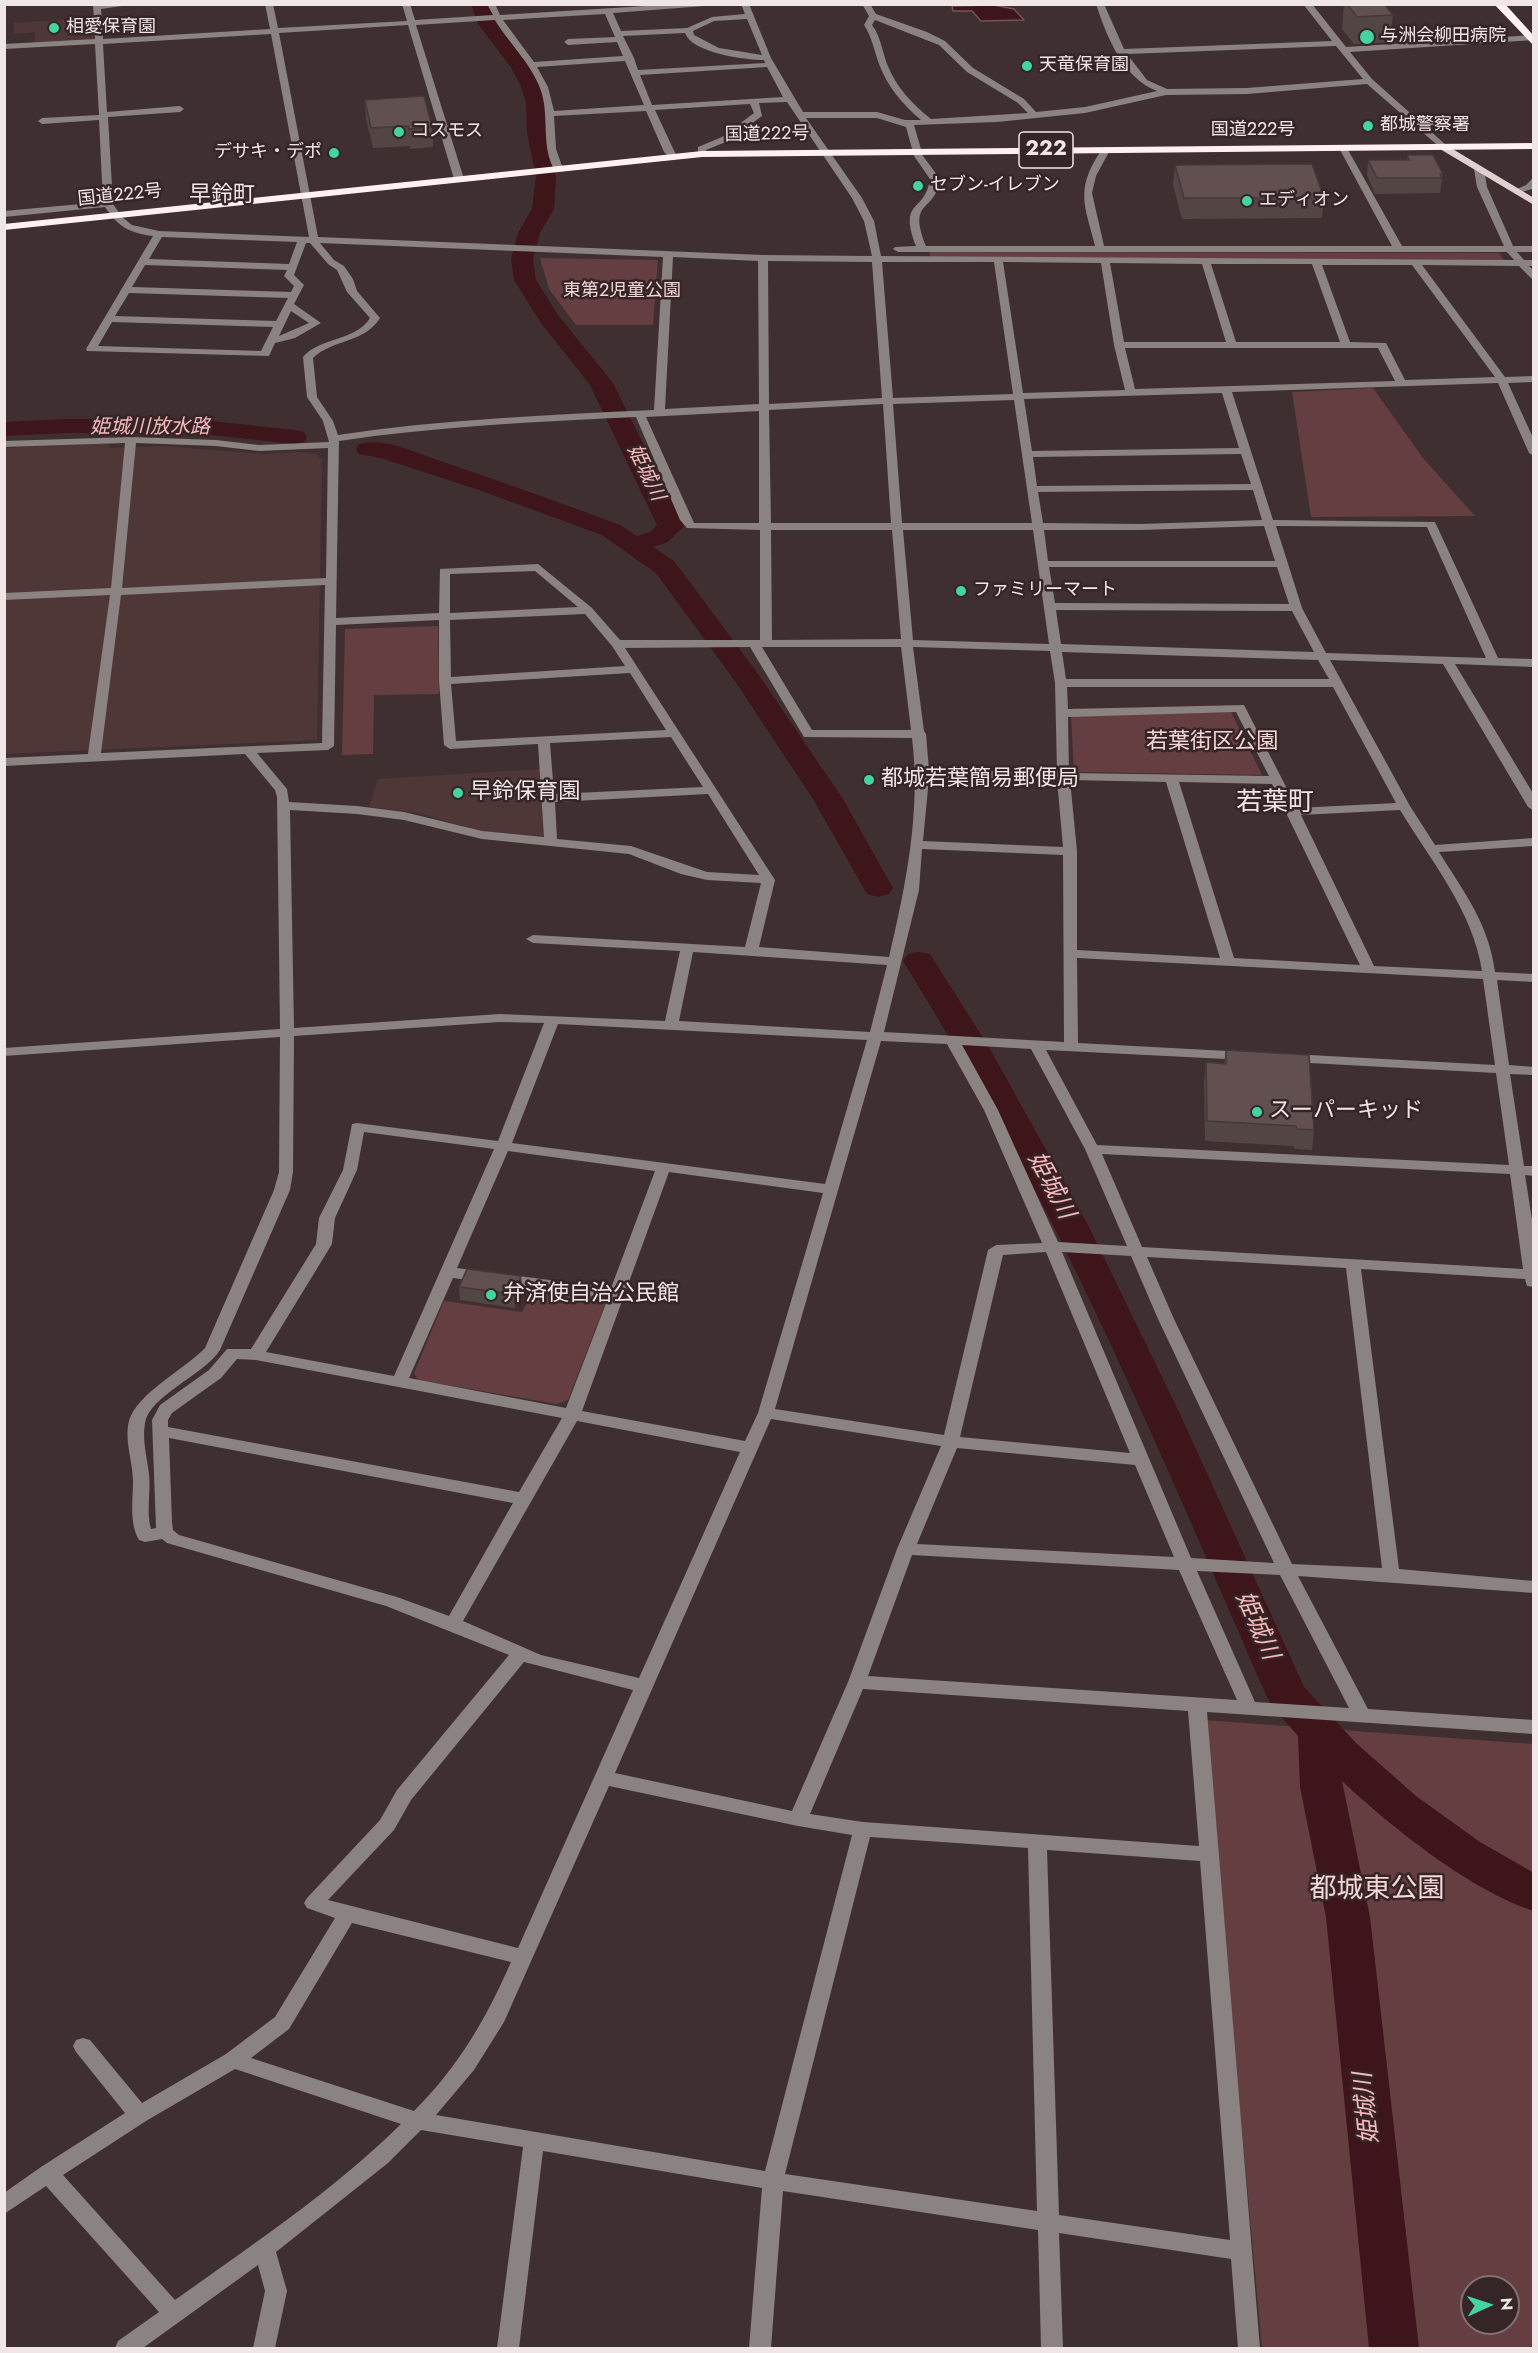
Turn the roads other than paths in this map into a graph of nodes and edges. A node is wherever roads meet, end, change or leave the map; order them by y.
1 (132, 4) edge
2 (269, 4) edge
3 (406, 4) edge
4 (491, 4) edge
5 (727, 4) edge
6 (745, 4) edge
7 (866, 4) edge
8 (1100, 4) edge
9 (1307, 4) edge
10 (1498, 4) edge
11 (97, 6) edge
12 (608, 10) junction
13 (751, 16) junction
14 (873, 16) junction
15 (497, 17) junction
16 (412, 22) junction
17 (689, 30) junction
18 (274, 31) junction
19 (620, 37) junction
20 (1532, 39) edge
21 (99, 41) junction
22 (568, 42) dead end
23 (4, 47) edge
24 (1340, 47) junction
25 (1122, 52) junction
26 (630, 58) junction
27 (768, 61) junction
28 (532, 65) junction
29 (636, 73) junction
30 (1368, 81) junction
31 (1166, 92) junction
32 (789, 99) junction
33 (754, 102) junction
34 (651, 108) junction
35 (180, 110) dead end
36 (549, 114) junction
37 (1034, 115) junction
38 (103, 116) junction
39 (800, 116) junction
40 (42, 121) dead end
41 (929, 122) junction
42 (905, 123) junction
43 (1533, 146) edge
44 (1443, 147) junction
45 (1343, 148) junction
46 (1106, 150) junction
47 (825, 151) junction
48 (917, 151) junction
49 (702, 154) junction
50 (672, 157) junction
51 (558, 168) junction
52 (1479, 169) junction
53 (459, 179) junction
54 (1533, 180) edge
55 (1518, 192) junction
56 (304, 195) junction
57 (1533, 202) edge
58 (108, 204) junction
59 (4, 214) edge
60 (114, 215) junction
61 (4, 227) edge
62 (159, 234) junction
63 (309, 236) junction
64 (543, 245) junction
65 (922, 249) junction
66 (1100, 249) junction
67 (1510, 249) junction
68 (1533, 249) edge
69 (1399, 250) junction
70 (876, 254) junction
71 (668, 256) junction
72 (763, 258) junction
73 (998, 260) junction
74 (1105, 261) junction
75 (142, 262) junction
76 (1206, 262) junction
77 (1316, 262) junction
78 (1415, 263) junction
79 (1521, 263) junction
80 (1533, 263) edge
81 (292, 267) junction
82 (1533, 278) edge
83 (127, 290) junction
84 (292, 300) junction
85 (109, 319) junction
86 (280, 324) junction
87 (272, 341) junction
88 (1119, 345) junction
89 (1232, 345) junction
90 (1346, 345) junction
91 (1533, 379) edge
92 (1502, 380) junction
93 (1401, 382) junction
94 (1226, 390) junction
95 (1131, 393) junction
96 (1017, 396) junction
97 (886, 401) junction
98 (763, 408) junction
99 (659, 414) junction
100 (640, 415) junction
101 (131, 440) junction
102 (334, 442) junction
103 (4, 444) edge
104 (1244, 451) junction
105 (1533, 453) edge
106 (1026, 454) junction
107 (1256, 487) junction
108 (1032, 489) junction
109 (1268, 524) junction
110 (764, 525) junction
111 (897, 525) junction
112 (1036, 526) junction
113 (1042, 564) junction
114 (1280, 564) junction
115 (332, 581) junction
116 (116, 592) junction
117 (4, 597) edge
118 (1048, 606) junction
119 (1296, 608) junction
120 (588, 610) junction
121 (446, 617) junction
122 (331, 622) junction
123 (907, 643) junction
124 (617, 644) junction
125 (760, 644) junction
126 (1056, 649) junction
127 (1322, 655) junction
128 (1448, 661) junction
129 (1494, 662) junction
130 (1533, 663) edge
131 (632, 669) junction
132 (446, 681) junction
133 (1061, 683) junction
134 (1337, 683) junction
135 (1062, 713) junction
136 (673, 733) junction
137 (920, 734) junction
138 (544, 740) junction
139 (248, 750) junction
140 (94, 757) junction
141 (4, 762) edge
142 (923, 774) junction
143 (1063, 776) junction
144 (1171, 778) junction
145 (1277, 780) junction
146 (710, 790) junction
147 (549, 798) junction
148 (284, 806) junction
149 (1404, 806) junction
150 (1533, 807) edge
151 (1293, 812) junction
152 (551, 841) junction
153 (1533, 842) edge
154 (916, 845) junction
155 (1432, 849) junction
156 (1070, 851) junction
157 (768, 880) junction
158 (533, 939) dead end
159 (687, 948) junction
160 (751, 951) junction
161 (1070, 954) junction
162 (894, 961) junction
163 (1229, 963) junction
164 (1369, 970) junction
165 (1490, 976) junction
166 (1533, 978) edge
167 (553, 1019) junction
168 (671, 1025) junction
169 (287, 1032) junction
170 (876, 1035) junction
171 (959, 1041) junction
172 (1033, 1044) junction
173 (1071, 1046) junction
174 (4, 1052) edge
175 (1257, 1056) edge
176 (1281, 1058) edge
177 (1502, 1070) junction
178 (1533, 1071) edge
179 (503, 1146) junction
180 (1092, 1149) junction
181 (664, 1167) junction
182 (1518, 1171) junction
183 (1533, 1172) edge
184 (831, 1189) junction
185 (1052, 1247) junction
186 (1137, 1254) junction
187 (1353, 1264) junction
188 (448, 1272) junction
189 (1533, 1279) edge
190 (617, 1294) junction
191 (256, 1355) junction
192 (399, 1382) junction
193 (766, 1413) junction
194 (572, 1415) junction
195 (159, 1431) junction
196 (951, 1442) junction
197 (750, 1448) junction
198 (1142, 1460) junction
199 (523, 1499) junction
200 (165, 1533) junction
201 (906, 1549) junction
202 (1185, 1564) junction
203 (1286, 1570) junction
204 (1391, 1575) junction
205 (1533, 1587) edge
206 (453, 1624) junction
207 (521, 1653) junction
208 (857, 1682) junction
209 (644, 1686) junction
210 (1197, 1706) junction
211 (1257, 1708) junction
212 (1362, 1714) junction
213 (1533, 1727) edge
214 (605, 1778) junction
215 (798, 1819) junction
216 (863, 1829) junction
217 (1037, 1842) junction
218 (1208, 1854) junction
219 (347, 1914) junction
220 (524, 1957) junction
221 (83, 2046) dead end
222 (233, 2060) junction
223 (139, 2115) junction
224 (418, 2121) junction
225 (534, 2141) junction
226 (48, 2173) junction
227 (773, 2181) junction
228 (4, 2205) edge
229 (1048, 2223) junction
230 (264, 2250) junction
231 (1241, 2252) junction
232 (174, 2314) junction
233 (126, 2349) edge
234 (264, 2349) edge
235 (508, 2349) edge
236 (760, 2349) edge
237 (1052, 2349) edge
238 (1249, 2349) edge

1 - 11 street
2 - 18 street
3 - 16 street
4 - 15 street
5 - 12 street
6 - 13 street
7 - 14 street
8 - 25 street
9 - 24 street
10 - 20 highway
11 - 21 street
12 - 15 street
12 - 19 street
13 - 17 street
13 - 27 street
14 - 37 street
14 - 41 street
15 - 16 street
15 - 28 street
16 - 18 street
16 - 53 street
17 - 19 street
17 - 27 street
18 - 21 street
18 - 56 street
19 - 22 street
19 - 26 street
20 - 24 street
21 - 23 street
21 - 38 street
24 - 25 street
24 - 30 street
25 - 31 street
26 - 28 street
26 - 29 street
27 - 29 street
27 - 32 street
28 - 36 street
29 - 34 street
30 - 31 street
30 - 44 street
31 - 37 street
32 - 33 street
32 - 39 street
33 - 34 street
33 - 49 street
34 - 36 street
34 - 50 street
35 - 38 street
36 - 51 street
37 - 41 street
38 - 40 street
38 - 58 street
39 - 42 street
39 - 47 street
41 - 42 street
42 - 48 street
43 - 44 highway, 国道222号 / 222
44 - 45 highway, 国道222号 / 222
44 - 52 main road
45 - 46 highway, 国道222号 / 222
45 - 69 street
46 - 48 highway, 国道222号 / 222
46 - 66 street
47 - 48 highway, 国道222号 / 222
47 - 49 highway, 国道222号 / 222
47 - 70 street
48 - 65 street
49 - 50 highway, 国道222号 / 222
50 - 51 highway, 国道222号 / 222
51 - 53 highway, 国道222号 / 222
52 - 55 main road
52 - 67 street
53 - 56 highway, 国道222号 / 222
54 - 55 street
55 - 57 main road
56 - 60 highway, 国道222号 / 222
56 - 63 street
58 - 59 street
58 - 60 street
60 - 61 highway, 国道222号 / 222
60 - 62 street
62 - 63 street
62 - 75 street
63 - 64 street
63 - 81 street
63 - 102 street
64 - 70 street
64 - 71 street
65 - 66 street
65 - 70 street
66 - 69 street
67 - 68 street
67 - 69 street
67 - 79 street
70 - 72 street
70 - 73 street
70 - 97 street
71 - 72 street
71 - 99 street
72 - 98 street
73 - 74 street
73 - 96 street
74 - 76 street
74 - 88 street
75 - 81 street
75 - 83 street
76 - 77 street
76 - 89 street
77 - 78 street
77 - 90 street
78 - 79 street
78 - 92 street
79 - 80 street
79 - 82 street
81 - 84 street
83 - 84 street
83 - 85 street
84 - 86 street
84 - 87 street
85 - 86 street
85 - 87 street
86 - 87 street
88 - 89 street
88 - 95 street
89 - 90 street
90 - 93 street
91 - 92 street
92 - 93 street
92 - 105 street
93 - 94 street
94 - 95 street
94 - 104 street
95 - 96 street
96 - 97 street
96 - 106 street
97 - 98 street
97 - 111 street
98 - 99 street
98 - 110 street
99 - 100 street
100 - 102 street
100 - 110 street
101 - 102 street
101 - 103 street
101 - 116 street
102 - 115 street
104 - 106 street
104 - 107 street
106 - 108 street
107 - 108 street
107 - 109 street
108 - 112 street
109 - 112 street
109 - 114 street
109 - 129 street
110 - 111 street
110 - 125 street
111 - 112 street
111 - 123 street
112 - 113 street
113 - 114 street
113 - 118 street
114 - 119 street
115 - 116 street
115 - 122 street
116 - 117 street
116 - 140 street
118 - 119 street
118 - 126 street
119 - 127 street
120 - 121 street
120 - 121 street
120 - 124 street
121 - 122 street
121 - 132 street
122 - 139 street
123 - 125 street
123 - 126 street
123 - 137 street
124 - 125 street
124 - 131 street
125 - 137 street
126 - 127 street
126 - 133 street
127 - 128 street
127 - 134 street
128 - 129 street
128 - 150 street
129 - 130 street
131 - 132 street
131 - 136 street
132 - 138 street
133 - 134 street
133 - 135 street
134 - 149 street
135 - 143 street
135 - 145 street
136 - 138 street
136 - 146 street
137 - 142 street
138 - 147 street
139 - 140 street
139 - 148 street
140 - 141 street
142 - 143 street
142 - 154 street
143 - 144 street
143 - 156 street
144 - 145 street
144 - 163 street
145 - 151 street
146 - 147 street
146 - 157 street
147 - 152 street
148 - 152 street
148 - 169 street
149 - 151 street
149 - 155 street
151 - 164 street
152 - 157 street
153 - 155 street
154 - 156 street
154 - 162 street
155 - 165 street
156 - 161 street
157 - 160 street
158 - 159 street
159 - 160 street
159 - 168 street
160 - 162 street
161 - 163 street
161 - 173 street
162 - 170 street
163 - 164 street
164 - 165 street
165 - 166 street
165 - 177 street
167 - 168 street
167 - 169 street
167 - 179 street
168 - 170 street
169 - 174 street
169 - 200 street
170 - 171 street
170 - 184 street
171 - 172 street
171 - 185 street
172 - 173 street
172 - 180 street
173 - 175 street
176 - 177 street
177 - 178 street
177 - 182 street
179 - 181 street
179 - 188 street
179 - 191 street
180 - 182 street
180 - 186 street
181 - 184 street
181 - 190 street
182 - 183 street
182 - 189 street
184 - 193 street
185 - 186 street
185 - 196 street
185 - 198 street
186 - 187 street
186 - 203 street
187 - 189 street
187 - 204 street
188 - 190 street
188 - 192 street
190 - 194 street
191 - 192 street
191 - 195 street
192 - 194 street
193 - 196 street
193 - 197 street
194 - 197 street
194 - 199 street
195 - 199 street
195 - 200 street
196 - 198 street
196 - 201 street
197 - 209 street
198 - 202 street
199 - 206 street
200 - 206 street
201 - 202 street
201 - 208 street
202 - 203 street
202 - 211 street
203 - 204 street
203 - 212 street
204 - 205 street
206 - 207 street
207 - 209 street
207 - 219 street
208 - 210 street
208 - 215 street
209 - 214 street
210 - 211 street
210 - 218 street
211 - 212 street
212 - 213 street
214 - 215 street
214 - 220 street
215 - 216 street
216 - 217 street
216 - 227 street
217 - 218 street
217 - 229 street
218 - 231 street
219 - 220 street
219 - 222 street
220 - 224 street
221 - 223 street
222 - 223 street
222 - 224 street
223 - 226 street
224 - 225 street
224 - 230 street
225 - 227 street
225 - 235 street
226 - 228 street
226 - 232 street
227 - 229 street
227 - 236 street
229 - 231 street
229 - 237 street
230 - 232 street
230 - 234 street
231 - 238 street
232 - 233 street

